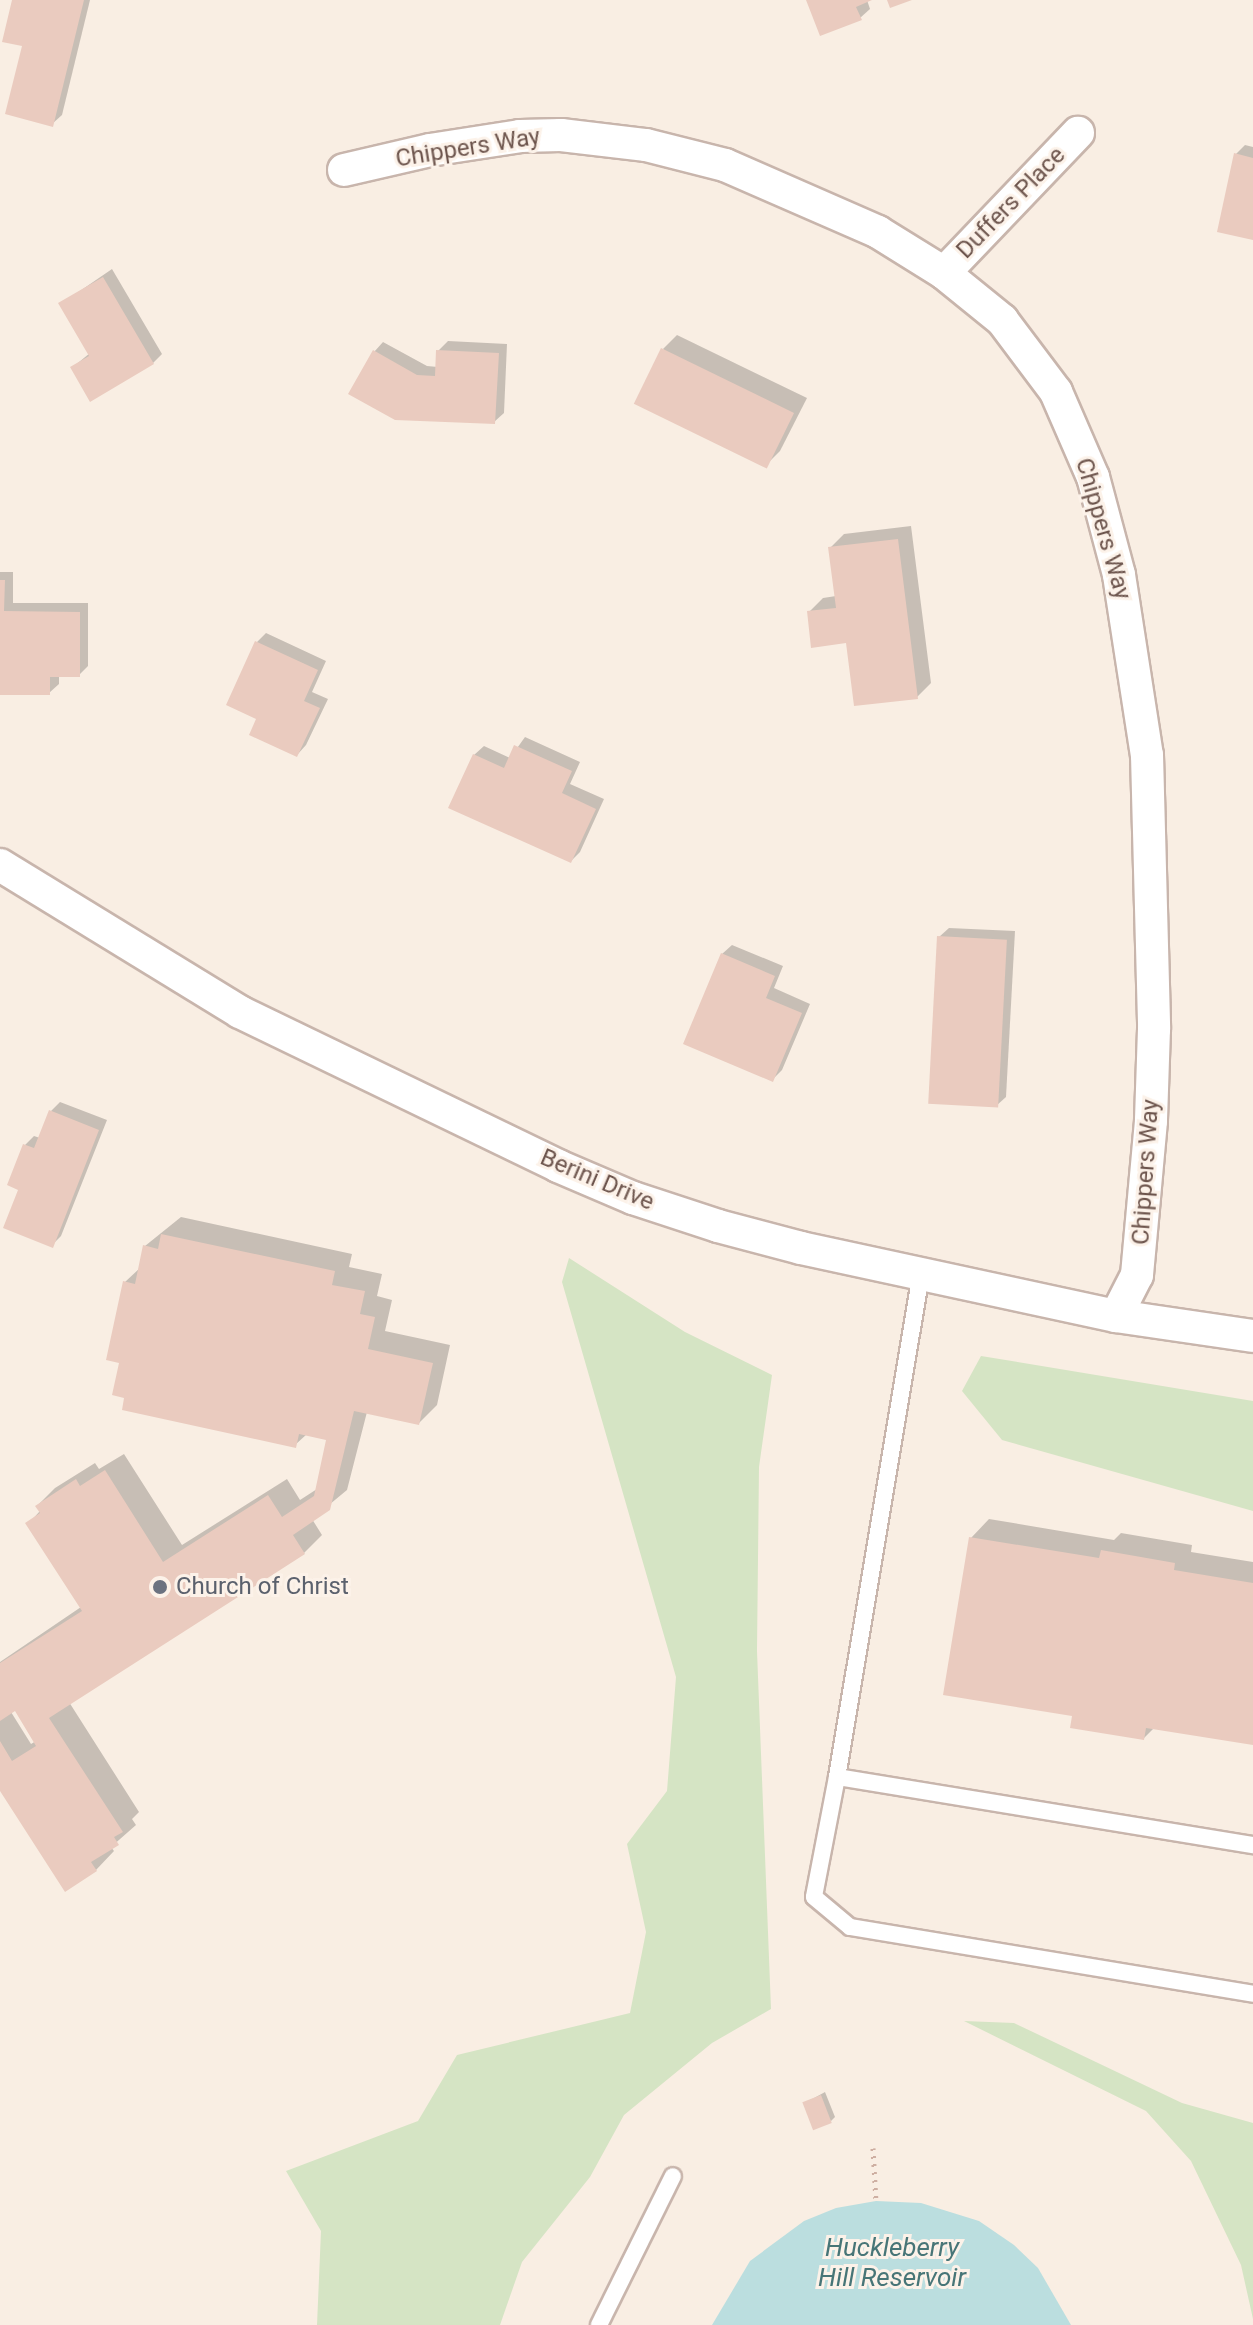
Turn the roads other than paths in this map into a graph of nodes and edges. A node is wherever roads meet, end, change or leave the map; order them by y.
1 (1078, 133) dead end
2 (344, 170) dead end
3 (944, 273) junction
4 (0, 865) edge
5 (921, 1274) junction
6 (1116, 1316) junction
7 (1253, 1336) edge
8 (837, 1777) junction
9 (1253, 1845) edge
10 (1253, 1994) edge
11 (673, 2176) dead end
12 (599, 2325) edge

1 - 3 street, Duffers Place
2 - 3 street, Chippers Way
3 - 6 street, Chippers Way
4 - 5 street, Berini Drive
5 - 6 street, Berini Drive
5 - 8 lane
6 - 7 street, Berini Drive
8 - 9 lane
8 - 10 lane
11 - 12 lane

